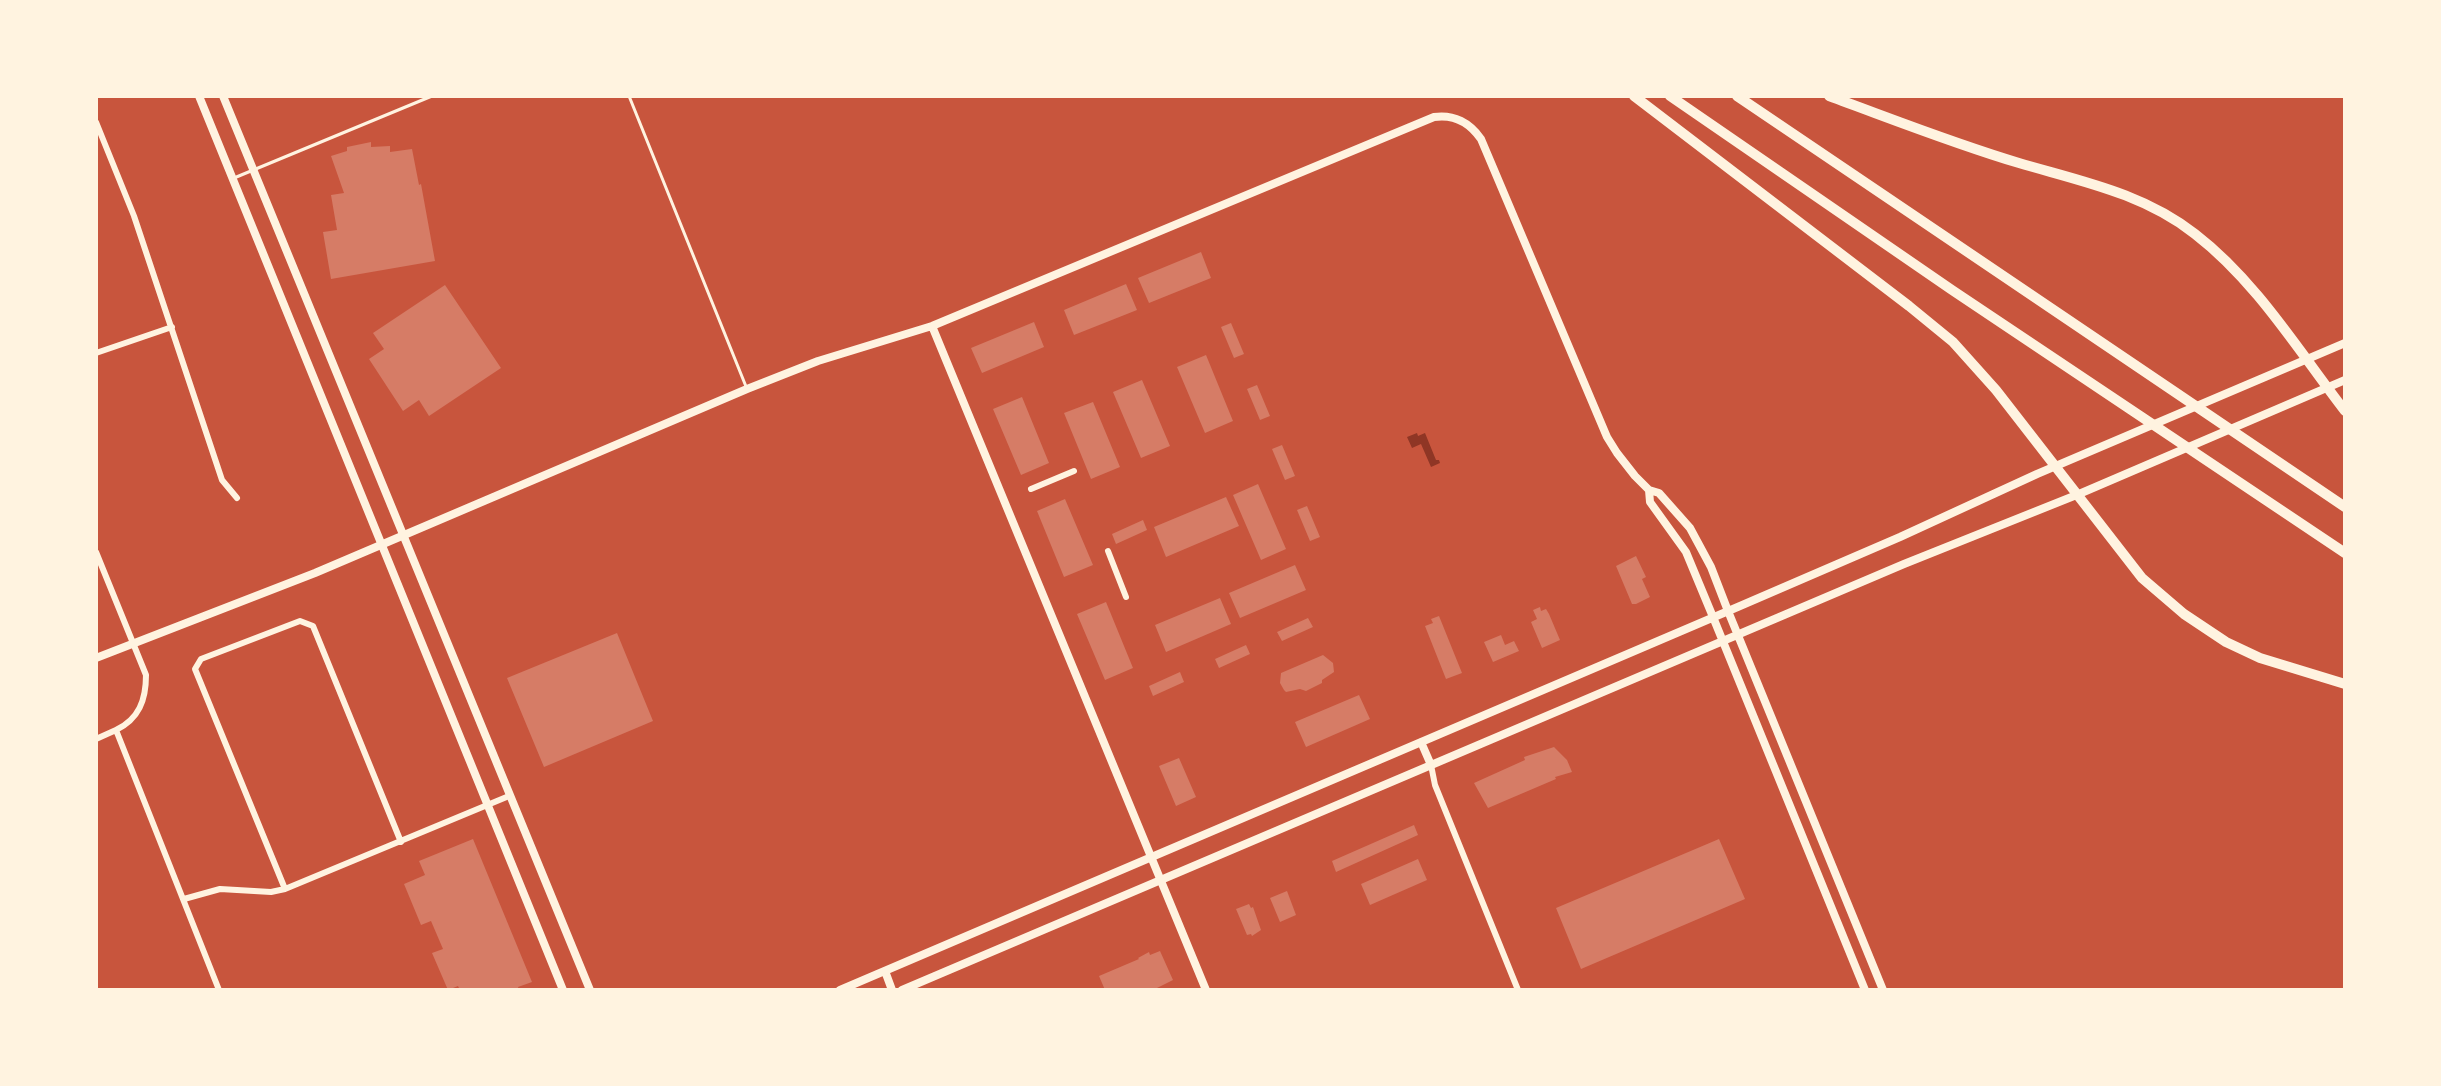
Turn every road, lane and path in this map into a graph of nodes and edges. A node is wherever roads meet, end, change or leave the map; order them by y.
1 (199, 96) edge
2 (223, 96) edge
3 (432, 96) edge
4 (629, 96) edge
5 (1634, 96) edge
6 (1670, 96) edge
7 (1737, 96) edge
8 (1829, 96) edge
9 (96, 122) edge
10 (253, 170) junction
11 (232, 178) junction
12 (932, 326) junction
13 (172, 327) junction
14 (2345, 343) edge
15 (96, 352) edge
16 (2306, 359) junction
17 (2345, 380) edge
18 (2326, 388) junction
19 (747, 389) junction
20 (2345, 411) edge
21 (2056, 466) junction
22 (1074, 471) dead end
23 (1032, 489) dead end
24 (1649, 490) junction
25 (2079, 494) junction
26 (237, 498) dead end
27 (2345, 507) edge
28 (403, 534) junction
29 (381, 543) junction
30 (1108, 551) dead end
31 (96, 552) edge
32 (2345, 553) edge
33 (1126, 597) dead end
34 (1728, 611) junction
35 (1713, 617) junction
36 (1738, 635) junction
37 (1723, 641) junction
38 (133, 644) junction
39 (96, 658) edge
40 (2345, 684) edge
41 (116, 730) junction
42 (96, 739) edge
43 (1421, 742) junction
44 (1431, 765) junction
45 (509, 796) junction
46 (487, 806) junction
47 (401, 842) junction
48 (1152, 858) junction
49 (1161, 879) junction
50 (285, 889) junction
51 (184, 899) junction
52 (885, 971) junction
53 (219, 990) edge
54 (563, 990) edge
55 (590, 990) edge
56 (840, 990) edge
57 (892, 990) edge
58 (902, 990) edge
59 (1206, 990) edge
60 (1518, 990) edge
61 (1865, 990) edge
62 (1882, 990) edge

1 - 11 main road
2 - 10 main road
3 - 10 lane
4 - 19 lane
5 - 21 highway
6 - 32 highway
7 - 27 highway
8 - 16 highway
9 - 13 street
10 - 11 lane
10 - 28 main road
11 - 29 main road
12 - 19 street
12 - 24 street
12 - 48 street
13 - 15 street
13 - 26 street
14 - 16 main road
16 - 18 highway
16 - 21 main road
17 - 18 main road
18 - 20 highway
18 - 25 main road
19 - 28 street
21 - 25 highway
21 - 34 main road
22 - 23 street
24 - 34 street
24 - 35 street
25 - 36 main road
25 - 40 highway
28 - 29 street
28 - 45 main road
29 - 38 street
29 - 46 main road
30 - 33 street
31 - 38 street
34 - 35 main road
34 - 36 main road
35 - 37 main road
35 - 43 main road
36 - 37 main road
36 - 62 main road
37 - 44 main road
37 - 61 main road
38 - 39 street
38 - 41 street
41 - 42 street
41 - 51 street
43 - 44 main road
43 - 48 main road
44 - 49 main road
44 - 60 street
45 - 46 street
45 - 55 main road
46 - 47 street
46 - 54 main road
47 - 50 street
47 - 50 street
48 - 49 street
48 - 52 main road
49 - 58 main road
49 - 59 street
50 - 51 street
51 - 53 street
52 - 56 main road
52 - 57 main road

